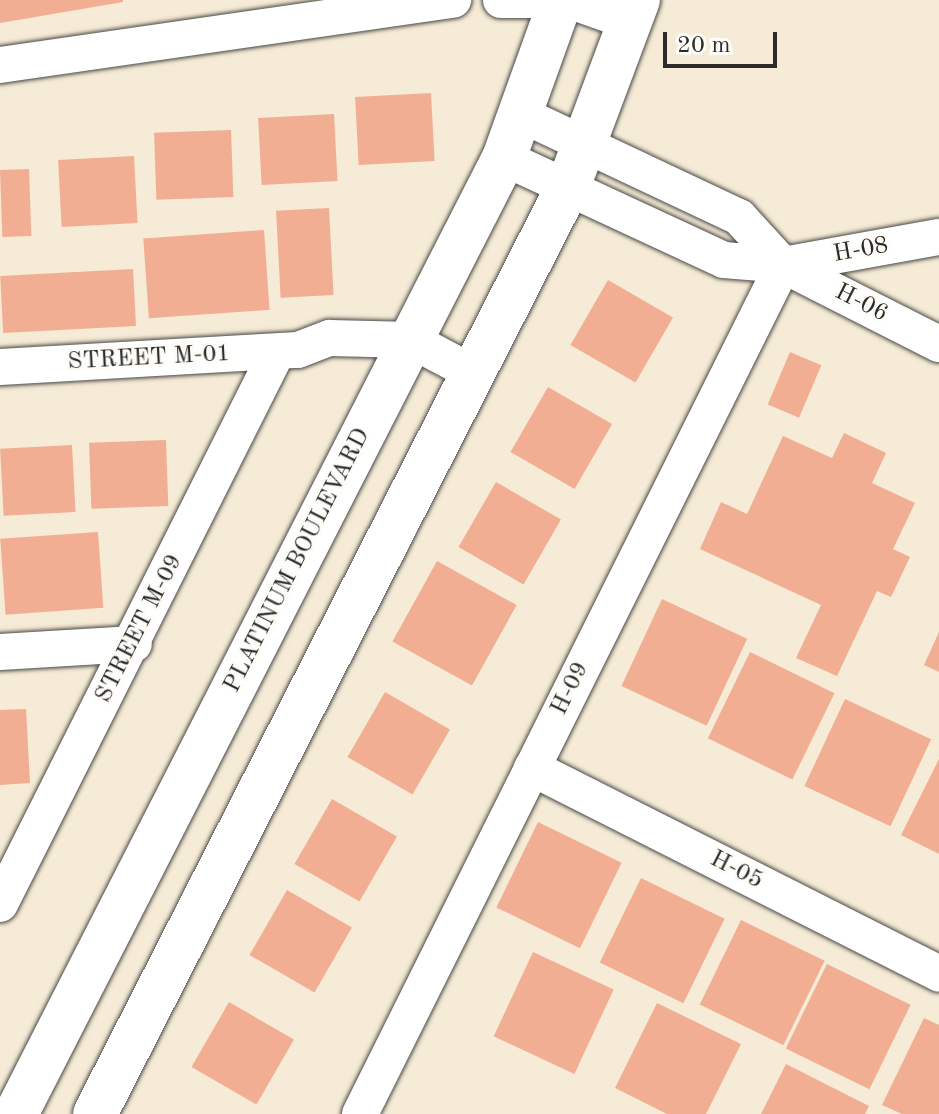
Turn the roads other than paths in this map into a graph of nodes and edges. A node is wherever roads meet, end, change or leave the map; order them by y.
1 (453, 0) edge
2 (501, 0) edge
3 (535, 0) edge
4 (561, 0) edge
5 (568, 0) edge
6 (634, 11) edge
7 (0, 65) edge
8 (520, 114) junction
9 (587, 143) junction
10 (504, 158) junction
11 (568, 187) junction
12 (939, 237) edge
13 (783, 265) junction
14 (939, 344) edge
15 (288, 351) junction
16 (406, 351) junction
17 (0, 367) edge
18 (468, 384) junction
19 (134, 644) junction
20 (0, 652) edge
21 (532, 768) junction
22 (0, 904) edge
23 (939, 974) edge
24 (16, 1114) edge
25 (95, 1114) edge
26 (360, 1114) edge

1 - 7 street
2 - 3 street
4 - 8 street, PLATINUM BOULEVARD
5 - 6 street
6 - 9 street
8 - 9 street
8 - 10 street, PLATINUM BOULEVARD
9 - 11 street
9 - 13 street
10 - 11 street
10 - 16 street, PLATINUM BOULEVARD
11 - 13 street
11 - 18 street
12 - 13 street, H-08
13 - 14 street, H-06
13 - 21 street, H-09
15 - 16 street, STREET M-01
15 - 17 street, STREET M-01
15 - 19 street, STREET M-09
16 - 18 street
16 - 24 street, PLATINUM BOULEVARD
18 - 25 street
19 - 20 street
19 - 22 street, STREET M-09
21 - 23 street, H-05
21 - 26 street, H-09

